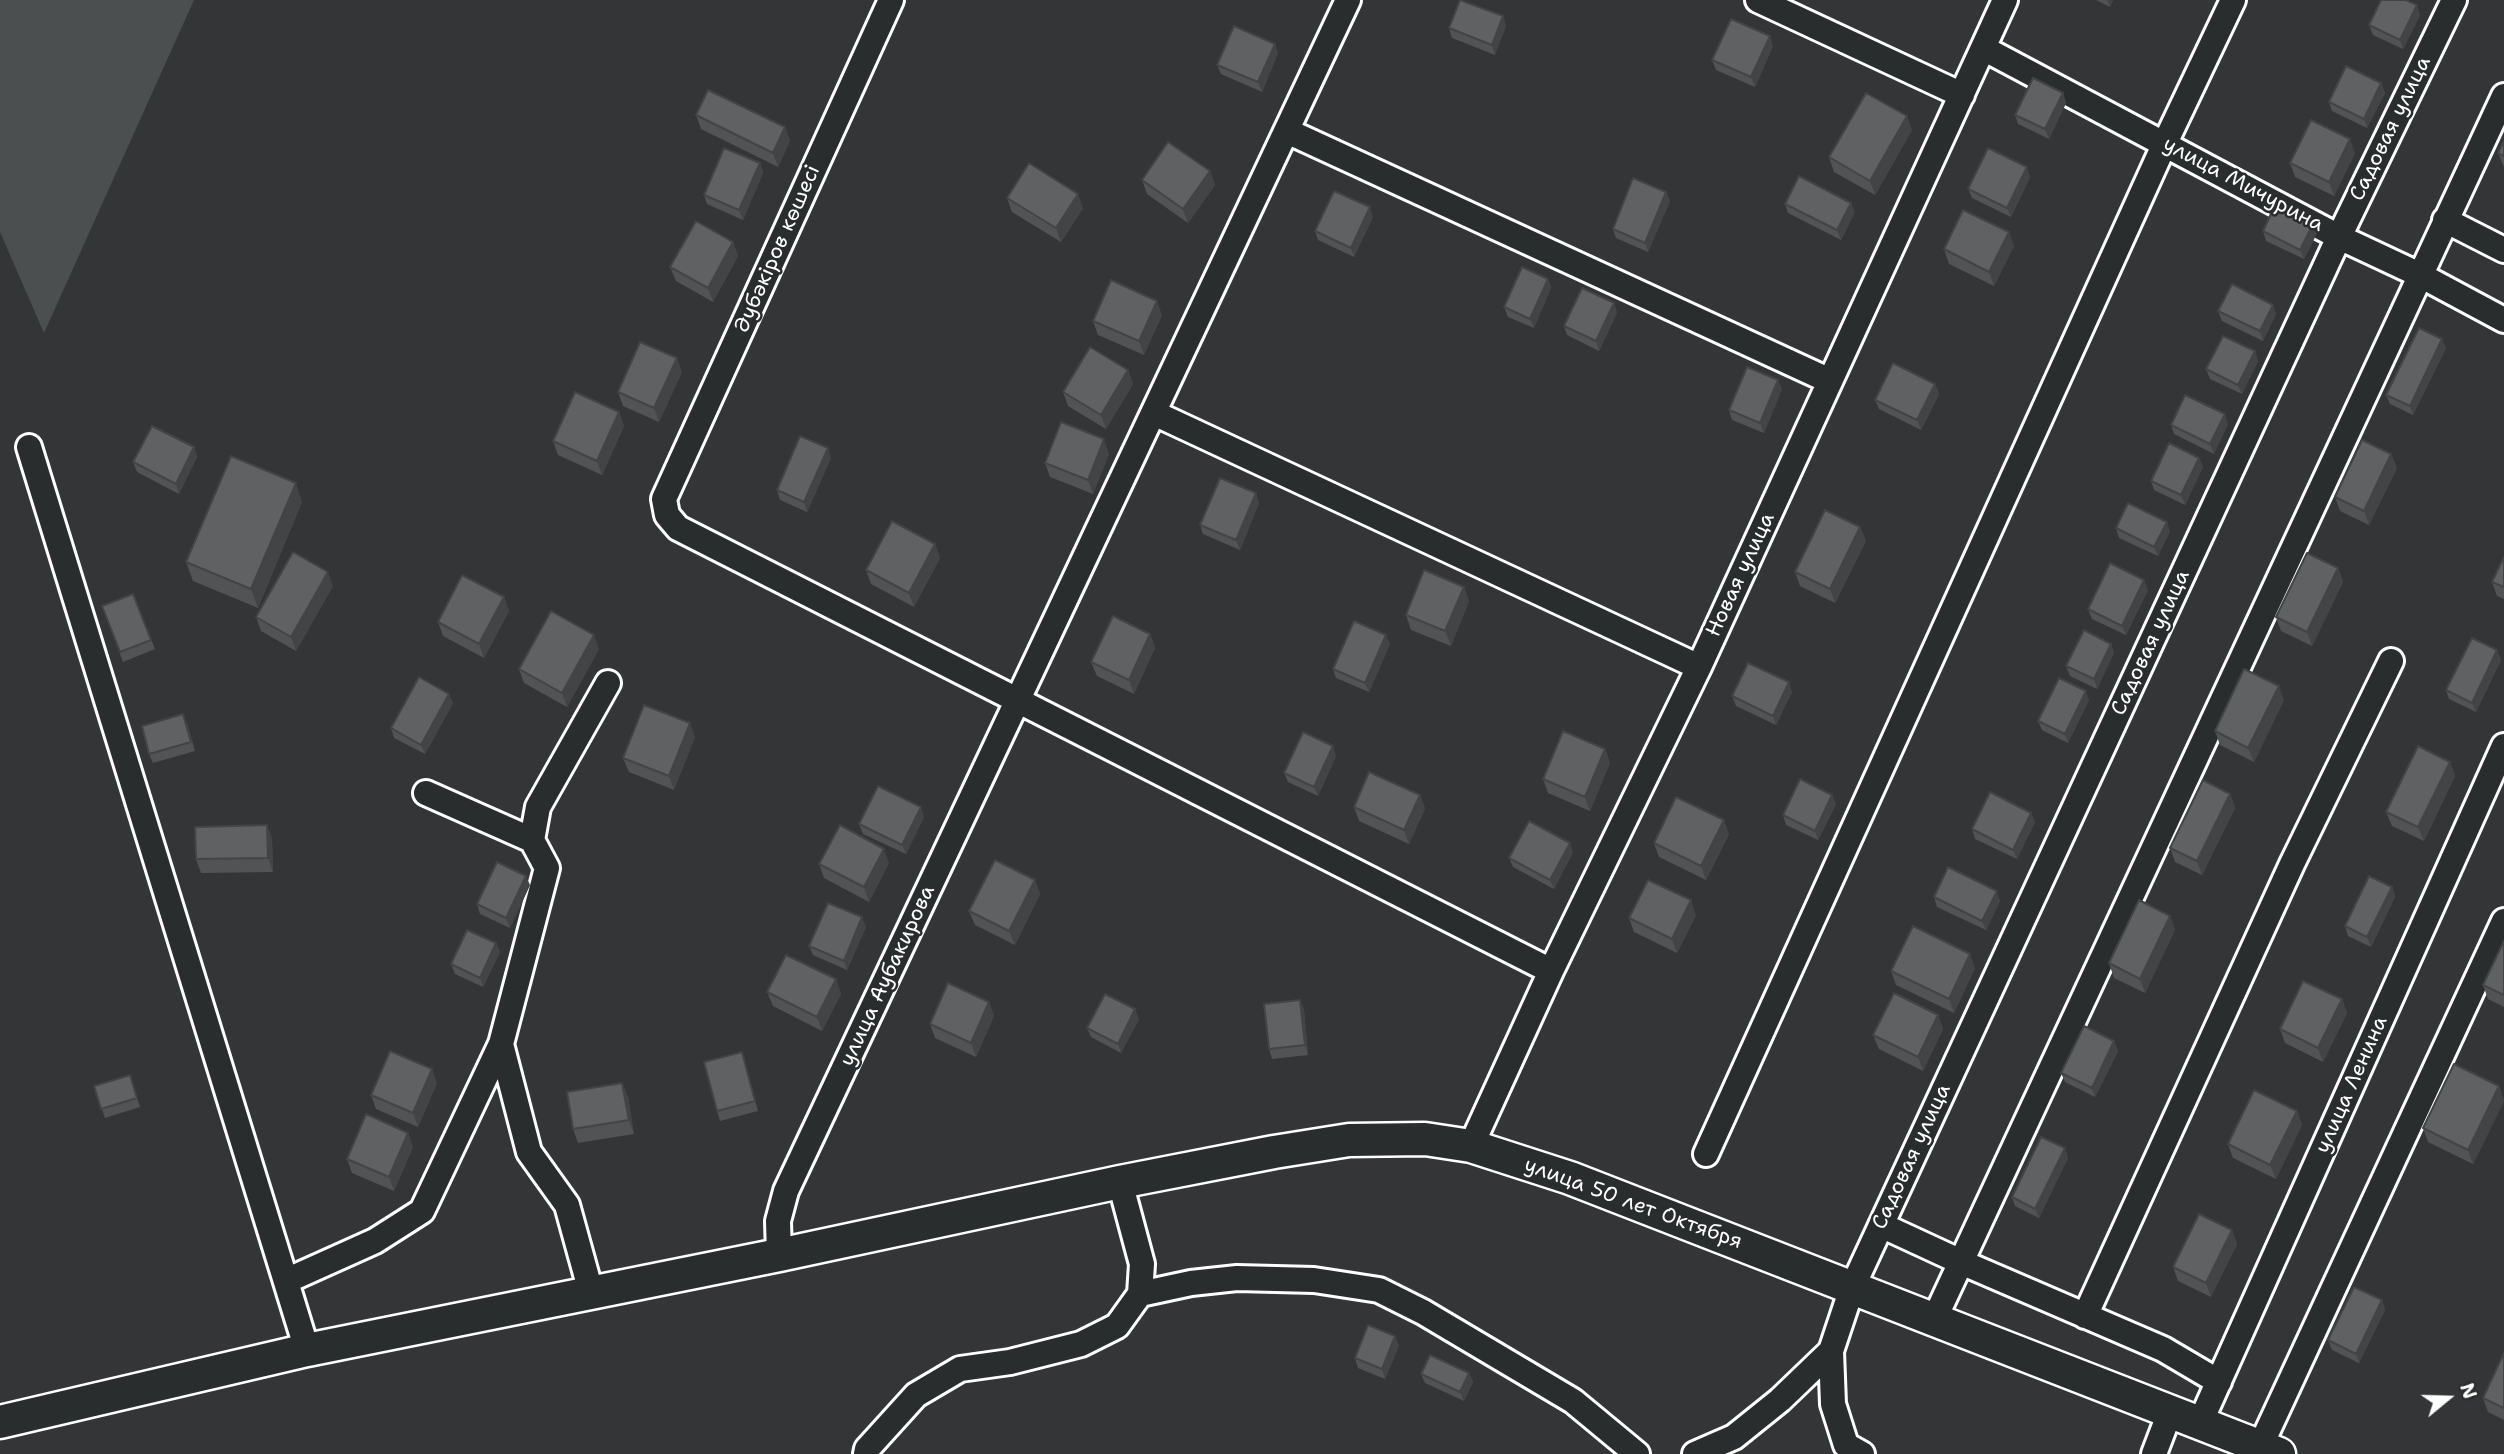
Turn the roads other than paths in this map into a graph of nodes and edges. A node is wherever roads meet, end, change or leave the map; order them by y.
1 (891, 0) edge
2 (1348, 0) edge
3 (1758, 0) edge
4 (2005, 0) edge
5 (2233, 0) edge
6 (2454, 0) edge
7 (1983, 48) junction
8 (1962, 95) junction
9 (2504, 96) edge
10 (1287, 131) junction
11 (2165, 143) junction
12 (2445, 220) junction
13 (2339, 237) junction
14 (2504, 250) edge
15 (2420, 275) junction
16 (2504, 320) edge
17 (1830, 381) junction
18 (1154, 413) junction
19 (29, 447) dead end
20 (2391, 661) dead end
21 (1699, 667) junction
22 (608, 683) dead end
23 (1017, 702) junction
24 (2504, 746) edge
25 (426, 793) dead end
26 (532, 839) junction
27 (2504, 921) edge
28 (1551, 971) junction
29 (501, 1044) junction
30 (1471, 1146) junction
31 (1706, 1154) dead end
32 (1120, 1182) junction
33 (1881, 1225) junction
34 (779, 1255) junction
35 (1961, 1262) junction
36 (286, 1280) junction
37 (1852, 1288) junction
38 (592, 1292) junction
39 (1140, 1294) junction
40 (2085, 1316) junction
41 (1934, 1320) junction
42 (307, 1350) junction
43 (1831, 1350) junction
44 (2219, 1382) junction
45 (2170, 1412) junction
46 (0, 1422) edge
47 (2200, 1423) junction
48 (2270, 1450) edge
49 (866, 1454) edge
50 (1637, 1454) edge
51 (1695, 1454) edge
52 (1861, 1454) edge
53 (2154, 1454) edge

1 - 23 street, Әубәкіров көшесі
2 - 10 street, улица Аубакирова
3 - 8 street
4 - 7 street, Новая улица
5 - 11 street
6 - 13 street, Садовая улица
7 - 8 street, Новая улица
7 - 11 street, улица Мичурина
8 - 17 street, Новая улица
9 - 12 street
10 - 17 street
10 - 18 street, улица Аубакирова
11 - 13 street, улица Мичурина
11 - 31 street
12 - 14 street
12 - 15 street
13 - 15 street, улица Мичурина
13 - 33 street, Садовая улица
15 - 16 street, улица Мичурина
15 - 35 street
17 - 21 street, Новая улица
18 - 21 street
18 - 23 street, улица Аубакирова
19 - 36 street
20 - 40 street
21 - 28 street, Новая улица
22 - 26 street
23 - 28 street
23 - 34 street, улица Аубакирова
24 - 44 street, улица Ленина
25 - 26 street
26 - 29 street
27 - 48 street
28 - 30 street, Новая улица
29 - 36 street
29 - 38 street
30 - 32 main road, улица 50 лет Октября
30 - 37 main road, улица 50 лет Октября
32 - 34 main road, улица 50 лет Октября
32 - 39 street
33 - 35 street
33 - 37 street, Садовая улица
34 - 38 main road, улица 50 лет Октября
35 - 40 street
35 - 41 street
36 - 42 street
37 - 41 main road, улица 50 лет Октября
37 - 43 street, Садовая улица
38 - 42 main road, улица 50 лет Октября
39 - 49 street
39 - 50 street
40 - 44 street
41 - 45 main road, улица 50 лет Октября
42 - 46 main road, улица 50 лет Октября
43 - 51 street
43 - 52 street
44 - 47 street, улица Ленина
45 - 47 main road, улица 50 лет Октября
45 - 53 street
47 - 48 main road, улица 50 лет Октября

